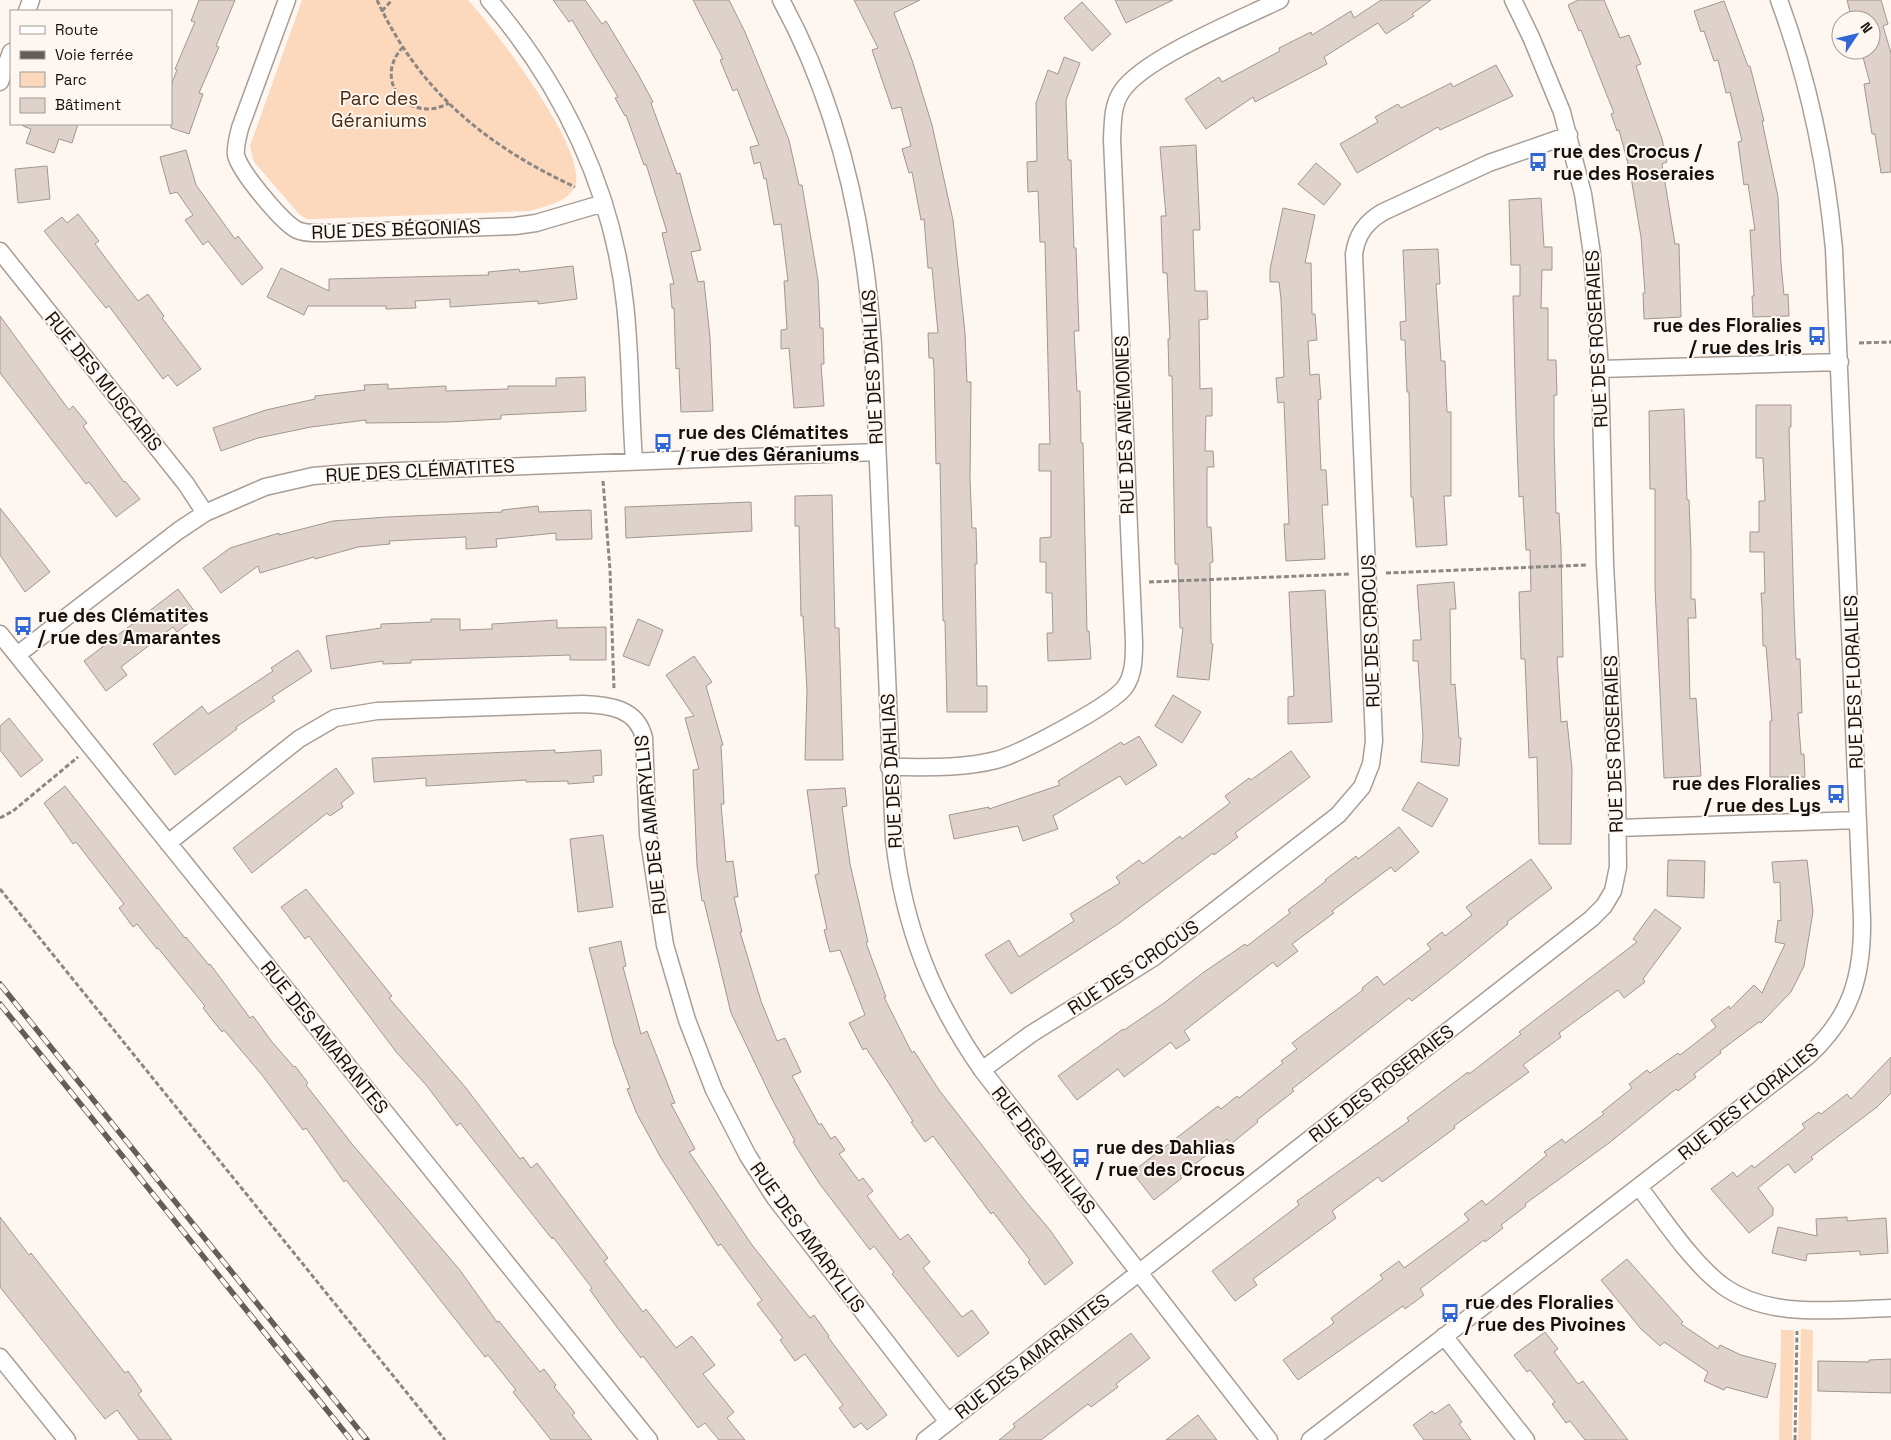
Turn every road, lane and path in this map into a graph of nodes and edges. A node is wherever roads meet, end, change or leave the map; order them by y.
1 (287, 0) edge
2 (376, 0) edge
3 (392, 0) edge
4 (489, 0) edge
5 (781, 0) edge
6 (1280, 0) edge
7 (1512, 0) edge
8 (1779, 0) edge
9 (382, 11) junction
10 (403, 48) junction
11 (10, 55) edge
12 (0, 82) edge
13 (449, 103) junction
14 (1569, 135) junction
15 (575, 187) dead end
16 (604, 202) junction
17 (0, 251) edge
18 (1891, 342) edge
19 (1859, 343) dead end
20 (1840, 362) junction
21 (1600, 369) junction
22 (876, 452) junction
23 (634, 460) junction
24 (602, 478) dead end
25 (205, 513) junction
26 (1592, 565) dead end
27 (1383, 573) dead end
28 (1354, 574) dead end
29 (1146, 582) dead end
30 (0, 634) edge
31 (17, 655) junction
32 (614, 690) dead end
33 (78, 756) dead end
34 (889, 767) junction
35 (0, 818) edge
36 (1858, 820) junction
37 (1618, 828) junction
38 (168, 843) junction
39 (0, 889) edge
40 (982, 1070) junction
41 (1639, 1186) junction
42 (1138, 1272) junction
43 (1891, 1308) edge
44 (1797, 1331) dead end
45 (1444, 1336) junction
46 (0, 1356) edge
47 (948, 1422) junction
48 (67, 1440) edge
49 (445, 1440) edge
50 (649, 1440) edge
51 (925, 1440) edge
52 (1269, 1440) edge
53 (1310, 1440) edge
54 (1526, 1440) edge
55 (1795, 1440) edge

1 - 16 street, RUE DES BÉGONIAS
2 - 9 path
3 - 9 path
4 - 16 street
5 - 22 street, RUE DES DAHLIAS
6 - 34 street, RUE DES ANÉMONES
7 - 14 street, RUE DES ROSERAIES
8 - 20 street, RUE DES FLORALIES
9 - 10 path
10 - 13 path
10 - 13 path
11 - 12 street
13 - 15 path
14 - 21 street, RUE DES ROSERAIES
14 - 40 street, RUE DES CROCUS
16 - 23 street
17 - 25 street, RUE DES MUSCARIS
18 - 19 path
20 - 21 street
20 - 36 street, RUE DES FLORALIES
21 - 37 street, RUE DES ROSERAIES
22 - 23 street, RUE DES CLÉMATITES
22 - 34 street, RUE DES DAHLIAS
23 - 25 street, RUE DES CLÉMATITES
24 - 32 path
25 - 31 street, RUE DES CLÉMATITES
26 - 27 path
28 - 29 path
30 - 31 street, RUE DES AMARANTES
31 - 38 street, RUE DES AMARANTES
33 - 35 path
34 - 40 street, RUE DES DAHLIAS
36 - 37 street
36 - 41 street, RUE DES FLORALIES
37 - 42 street, RUE DES ROSERAIES
38 - 47 street, RUE DES AMARYLLIS
38 - 50 street, RUE DES AMARANTES
39 - 49 path
40 - 42 street, RUE DES DAHLIAS
41 - 43 street
41 - 45 street, RUE DES FLORALIES
42 - 47 street, RUE DES AMARANTES
42 - 52 street, RUE DES DAHLIAS
44 - 55 path
45 - 53 street, RUE DES FLORALIES
45 - 54 street
46 - 48 street
47 - 51 street, RUE DES AMARANTES

